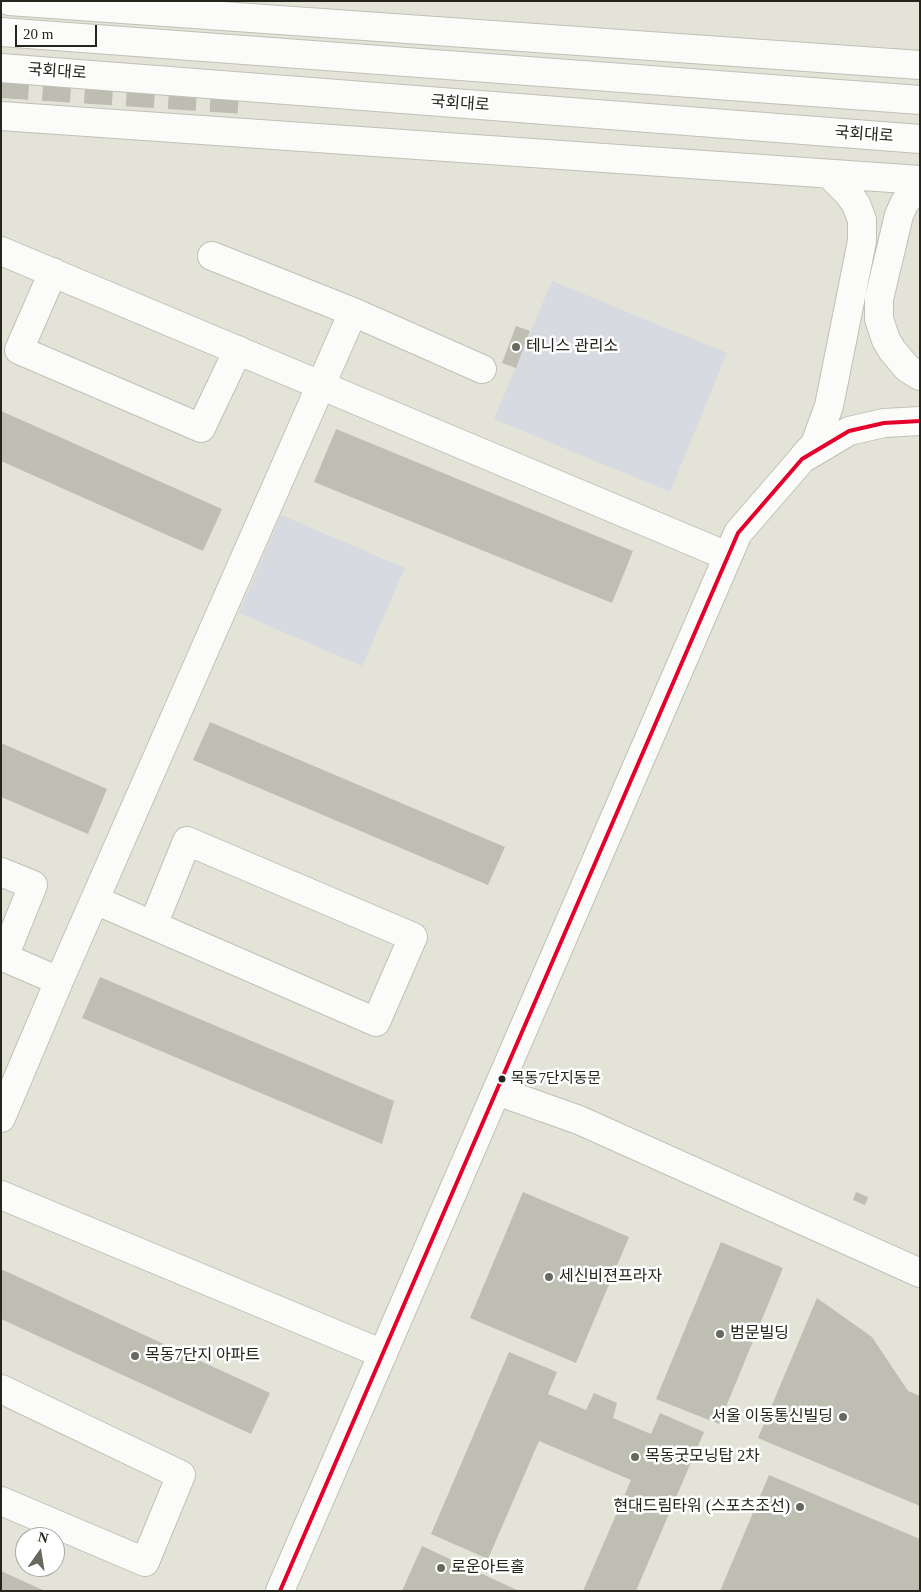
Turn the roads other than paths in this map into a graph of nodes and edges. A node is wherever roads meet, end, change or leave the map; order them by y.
1 (9, 1) edge
2 (1, 32) edge
3 (920, 65) edge
4 (1, 68) edge
5 (920, 100) edge
6 (1, 116) edge
7 (920, 139) edge
8 (829, 174) junction
9 (920, 180) edge
10 (920, 190) edge
11 (1, 250) edge
12 (212, 256) dead end
13 (53, 272) junction
14 (353, 312) junction
15 (238, 350) junction
16 (482, 369) dead end
17 (920, 376) edge
18 (321, 385) junction
19 (920, 421) edge
20 (802, 459) junction
21 (728, 556) junction
22 (1, 872) edge
23 (95, 900) junction
24 (153, 925) junction
25 (2, 956) edge
26 (59, 981) junction
27 (497, 1091) junction
28 (1, 1118) edge
29 (1, 1194) edge
30 (920, 1273) edge
31 (383, 1354) junction
32 (1, 1389) edge
33 (1, 1501) edge
34 (280, 1591) edge

1 - 3 main road
2 - 5 main road
4 - 7 main road, 국회대로
6 - 8 main road
8 - 9 main road
8 - 20 main road
10 - 17 main road
11 - 13 main road
12 - 14 main road
13 - 15 main road
13 - 15 main road
14 - 16 main road
14 - 18 main road
15 - 18 main road
18 - 21 main road
18 - 23 main road
19 - 20 main road
20 - 21 main road
21 - 27 main road
22 - 25 main road
23 - 24 main road
23 - 26 main road
24 - 24 main road
25 - 26 main road
26 - 28 main road
27 - 30 main road
27 - 31 main road
29 - 31 main road
31 - 34 main road
32 - 33 main road

